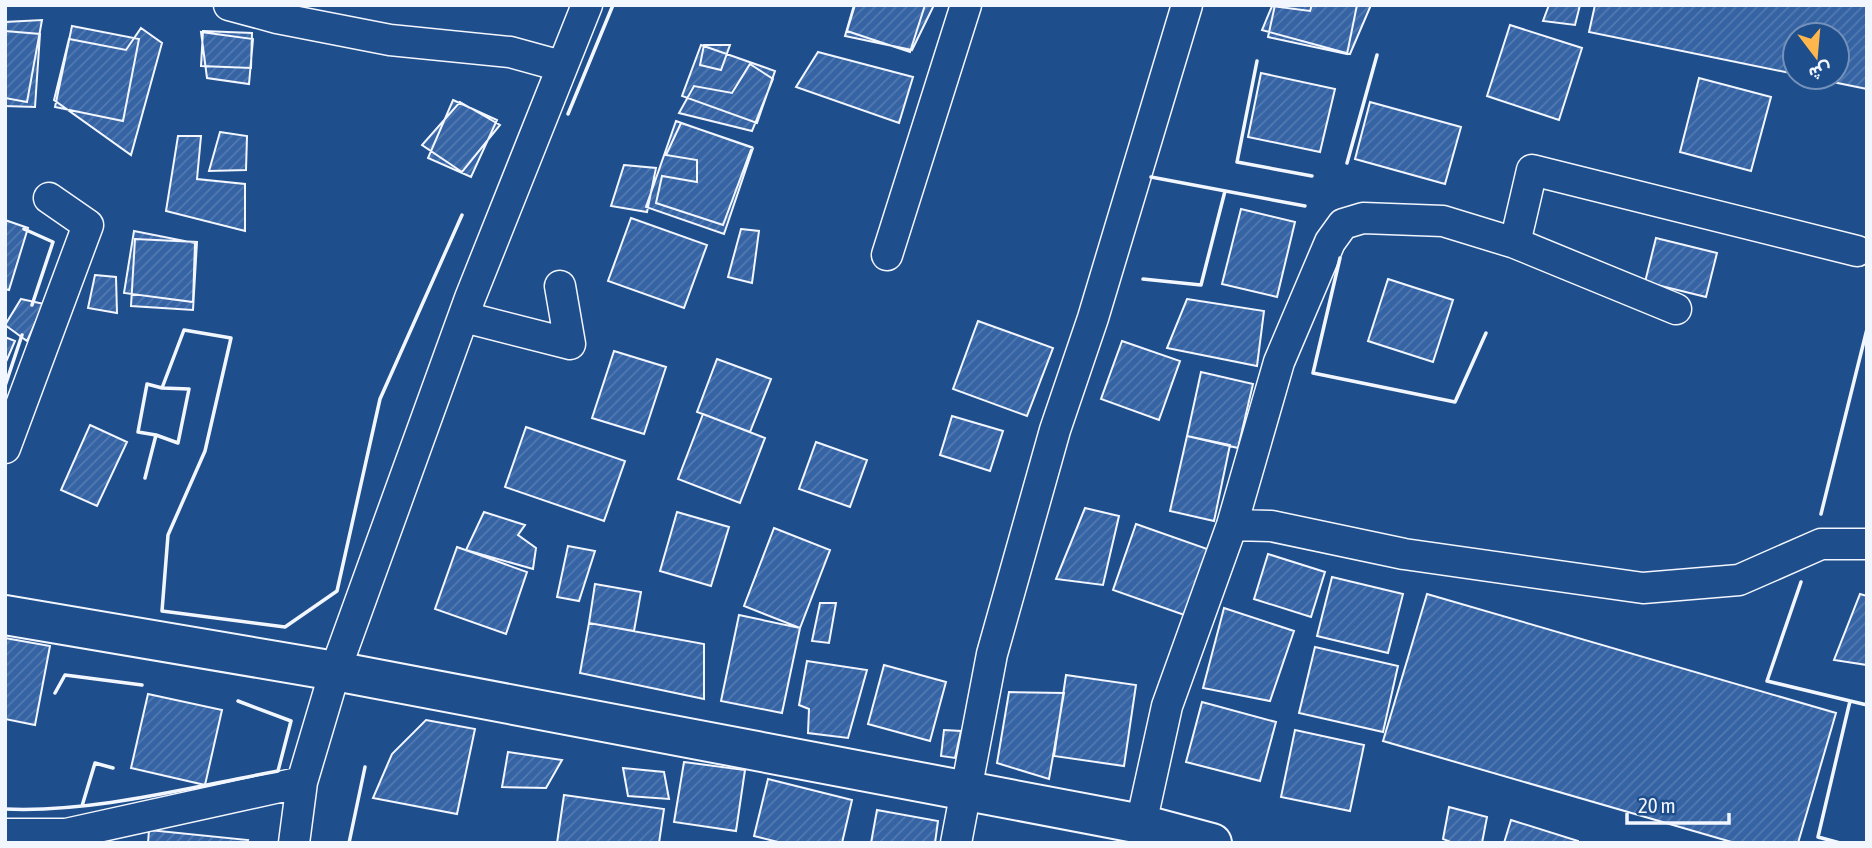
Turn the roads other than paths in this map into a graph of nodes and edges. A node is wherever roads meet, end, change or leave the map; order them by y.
1 (229, 5) edge
2 (587, 5) edge
3 (965, 5) edge
4 (1187, 5) edge
5 (311, 15) edge
6 (561, 66) junction
7 (49, 198) dead end
8 (1515, 243) junction
9 (1857, 251) dead end
10 (887, 255) dead end
11 (560, 286) dead end
12 (1676, 309) dead end
13 (464, 317) junction
14 (5, 448) edge
15 (1232, 525) junction
16 (1867, 544) edge
17 (5, 615) edge
18 (335, 671) junction
19 (302, 782) junction
20 (966, 792) junction
21 (1140, 824) junction
22 (5, 834) edge
23 (65, 839) edge
24 (1193, 840) edge
25 (294, 843) edge
26 (956, 843) edge

1 - 5 street
2 - 6 street
3 - 10 street
4 - 20 street
5 - 6 street
6 - 13 street
7 - 14 street
8 - 9 street
8 - 12 street
8 - 15 street
11 - 13 street
13 - 18 street
15 - 16 street
15 - 21 street
17 - 18 main road
18 - 19 street
18 - 20 main road
19 - 23 street
19 - 25 street
20 - 21 main road
20 - 26 street
21 - 24 main road
22 - 23 street

